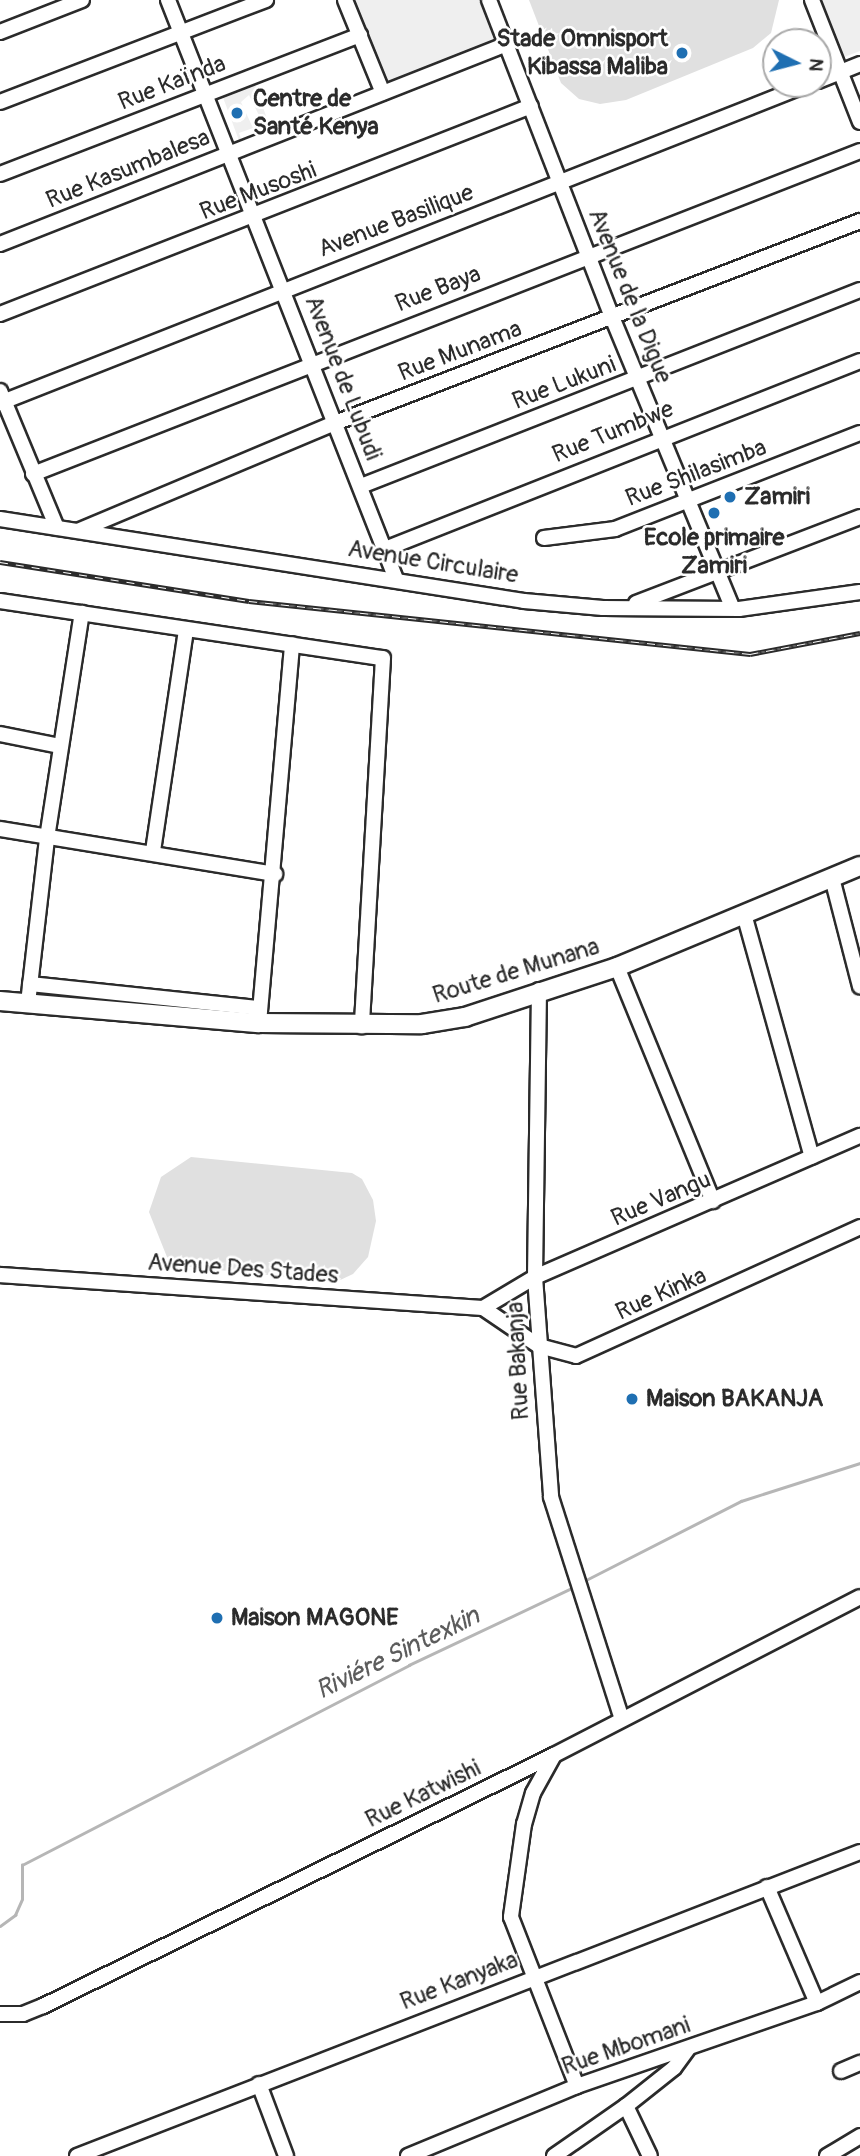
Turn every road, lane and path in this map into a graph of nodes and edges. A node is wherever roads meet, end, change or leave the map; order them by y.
1 (82, 0) edge
2 (168, 0) edge
3 (266, 0) edge
4 (345, 0) edge
5 (489, 0) edge
6 (811, 0) edge
7 (180, 31) junction
8 (0, 32) edge
9 (360, 35) junction
10 (507, 44) junction
11 (860, 64) edge
12 (840, 72) junction
13 (832, 75) edge
14 (206, 93) junction
15 (383, 93) junction
16 (773, 98) edge
17 (0, 102) edge
18 (531, 106) junction
19 (860, 122) edge
20 (860, 151) edge
21 (230, 153) junction
22 (0, 174) edge
23 (561, 181) junction
24 (256, 217) junction
25 (860, 221) edge
26 (0, 244) edge
27 (590, 255) junction
28 (284, 288) junction
29 (860, 290) edge
30 (0, 314) edge
31 (612, 317) junction
32 (860, 361) edge
33 (313, 363) junction
34 (638, 378) junction
35 (1, 399) edge
36 (335, 423) junction
37 (860, 433) edge
38 (661, 436) junction
39 (33, 474) junction
40 (361, 486) junction
41 (688, 501) junction
42 (860, 517) edge
43 (0, 519) edge
44 (57, 528) junction
45 (78, 531) junction
46 (544, 538) dead end
47 (385, 549) junction
48 (717, 572) junction
49 (396, 579) junction
50 (860, 592) edge
51 (0, 601) edge
52 (626, 606) junction
53 (732, 607) junction
54 (82, 613) junction
55 (187, 629) junction
56 (292, 644) junction
57 (0, 734) edge
58 (60, 746) junction
59 (0, 829) edge
60 (47, 838) junction
61 (153, 851) junction
62 (860, 866) edge
63 (275, 874) junction
64 (832, 878) junction
65 (744, 914) junction
66 (617, 967) junction
67 (30, 984) junction
68 (860, 986) edge
69 (538, 989) junction
70 (0, 1000) edge
71 (28, 1003) junction
72 (260, 1015) junction
73 (362, 1026) junction
74 (860, 1136) edge
75 (812, 1157) junction
76 (713, 1201) junction
77 (860, 1227) edge
78 (0, 1275) edge
79 (535, 1277) junction
80 (483, 1308) junction
81 (539, 1346) junction
82 (860, 1597) edge
83 (622, 1719) junction
84 (554, 1755) junction
85 (860, 1853) edge
86 (767, 1887) junction
87 (533, 1977) junction
88 (860, 1982) edge
89 (817, 2003) junction
90 (0, 2014) edge
91 (689, 2048) junction
92 (860, 2063) edge
93 (841, 2071) dead end
94 (259, 2084) junction
95 (577, 2086) junction
96 (626, 2106) junction
97 (860, 2136) edge
98 (836, 2154) edge
99 (77, 2156) edge
100 (286, 2156) edge
101 (408, 2156) edge
102 (554, 2156) edge
103 (650, 2156) edge

1 - 8 street
2 - 7 street, Avenue de Lubudi
3 - 7 street
4 - 9 street
5 - 10 street, Avenue de la Digue
6 - 12 street
7 - 14 street, Avenue de Lubudi
7 - 17 street
9 - 14 street, Rue Kaïnda
9 - 15 street
10 - 15 street, Rue Kasumbalesa
10 - 18 street, Avenue de la Digue
11 - 12 street
12 - 13 street
12 - 19 street
14 - 21 street, Avenue de Lubudi
14 - 22 street, Rue Kaïnda
15 - 21 street, Rue Kasumbalesa
16 - 23 street, Avenue Basilique
18 - 23 street, Avenue de la Digue
18 - 24 street, Rue Musoshi
20 - 27 street, Rue Baya
21 - 24 street, Avenue de Lubudi
21 - 26 street, Rue Kasumbalesa
23 - 27 street, Avenue de la Digue
23 - 28 street, Avenue Basilique
24 - 28 street, Avenue de Lubudi
24 - 30 street, Rue Musoshi
25 - 31 street, Rue Munama
27 - 31 street, Avenue de la Digue
27 - 33 street, Rue Baya
28 - 33 street, Avenue de Lubudi
28 - 35 street, Avenue Basilique
29 - 34 street, Rue Lukuni
31 - 34 street, Avenue de la Digue
31 - 36 street, Rue Munama
32 - 38 street, Rue Tumbwe
33 - 36 street, Avenue de Lubudi
33 - 39 street, Rue Baya
34 - 38 street, Avenue de la Digue
34 - 40 street, Rue Lukuni
35 - 39 street
36 - 40 street, Avenue de Lubudi
36 - 45 street, Rue Munama
37 - 41 street, Rue Shilasimba
38 - 41 street, Avenue de la Digue
38 - 47 street, Rue Tumbwe
39 - 44 street
40 - 47 street, Avenue de Lubudi
41 - 46 street, Rue Shilasimba
41 - 48 street, Avenue de la Digue
42 - 48 street
43 - 44 street, Avenue Circulaire
44 - 45 street, Avenue Circulaire
45 - 49 street, Avenue Circulaire
47 - 49 street, Avenue de Lubudi
48 - 52 street
48 - 53 street, Avenue de la Digue
49 - 52 street, Avenue Circulaire
50 - 53 street, Avenue Circulaire
51 - 54 street
52 - 53 street, Avenue Circulaire
54 - 55 street
54 - 58 street
55 - 56 street
55 - 61 street
56 - 63 street
56 - 73 street
57 - 58 street
58 - 60 street
59 - 60 street
60 - 61 street
60 - 67 street
61 - 63 street
62 - 64 main road, Route de Munana
63 - 72 street
64 - 65 main road, Route de Munana
64 - 68 street
65 - 66 main road, Route de Munana
65 - 75 street
66 - 69 main road, Route de Munana
66 - 76 street
67 - 71 street
67 - 72 street
69 - 73 main road, Route de Munana
69 - 79 street, Rue Bakanja
70 - 71 main road, Route de Munana
71 - 72 main road, Route de Munana
72 - 73 main road, Route de Munana
74 - 75 street, Rue Vangu
75 - 76 street, Rue Vangu
76 - 79 street, Rue Vangu
77 - 81 street, Rue Kinka
78 - 80 street, Avenue Des Stades
79 - 80 street, Rue Vangu
79 - 81 street, Rue Bakanja
80 - 81 street, Rue Kinka
81 - 83 street, Rue Bakanja
82 - 83 street, Rue Katwishi
83 - 84 street, Rue Katwishi
84 - 87 street
84 - 90 street, Rue Katwishi
85 - 86 street, Rue Kanyaka
86 - 87 street, Rue Kanyaka
86 - 89 street
87 - 94 street, Rue Kanyaka
87 - 95 street
88 - 89 street, Rue Mbomani
89 - 91 street, Rue Mbomani
91 - 95 street, Rue Mbomani
91 - 96 street
92 - 93 street
94 - 99 street, Rue Kanyaka
94 - 100 street
95 - 101 street, Rue Mbomani
96 - 102 street
96 - 103 street
97 - 98 street

